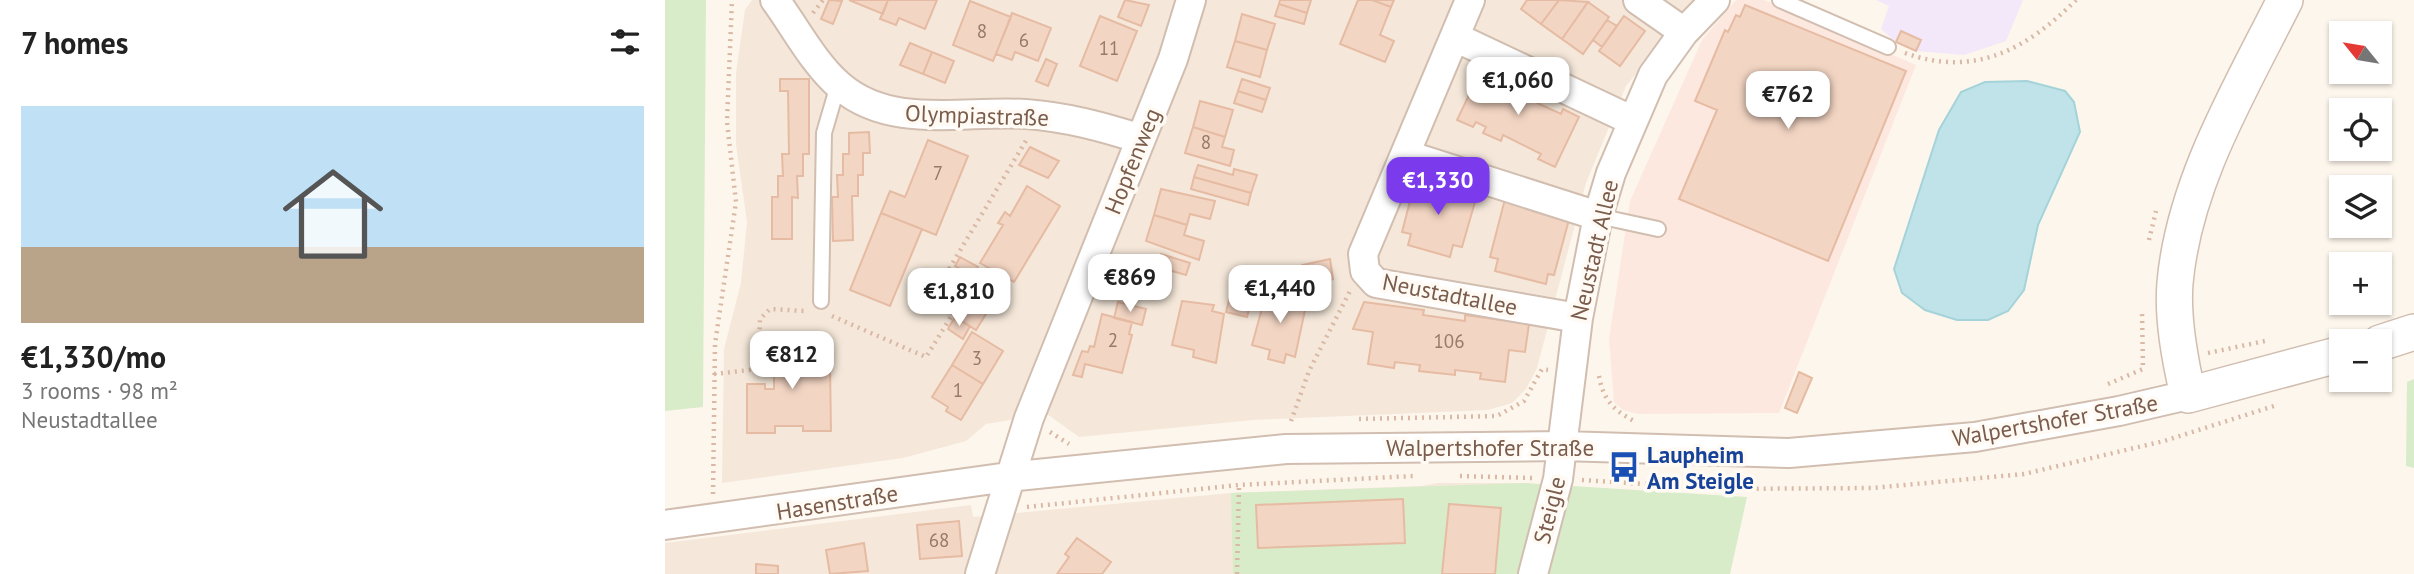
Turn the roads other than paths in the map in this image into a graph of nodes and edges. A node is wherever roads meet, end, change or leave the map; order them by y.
1 (775, 0) edge
2 (1191, 0) edge
3 (1470, 0) edge
4 (1638, 0) edge
5 (1715, 0) edge
6 (1780, 0) edge
7 (2285, 0) edge
8 (1683, 32) junction
9 (1455, 37) junction
10 (1888, 47) road end
11 (838, 85) junction
12 (1631, 120) junction
13 (1141, 139) junction
14 (1407, 155) junction
15 (1598, 216) junction
16 (1658, 229) dead end
17 (821, 306) road end
18 (1578, 318) junction
19 (2414, 332) edge
20 (2392, 339) edge
21 (2329, 357) edge
22 (2188, 395) junction
23 (1563, 446) junction
24 (1008, 477) junction
25 (665, 525) edge
26 (981, 574) edge
27 (1533, 574) edge

1 - 11 street, Olympiastraße
2 - 13 street, Hopfenweg
3 - 9 street, Neustadtallee
4 - 8 street
5 - 8 street, Neustadt Allee
6 - 10 lane
7 - 22 street
8 - 12 street, Neustadt Allee
9 - 12 street
9 - 14 street, Neustadtallee
11 - 13 street, Olympiastraße
11 - 17 lane
12 - 15 street, Neustadt Allee
13 - 24 street, Hopfenweg
14 - 15 street
14 - 18 street, Neustadtallee
15 - 16 lane
15 - 18 street, Neustadt Allee
18 - 23 street, Neustadt Allee
19 - 20 street
21 - 22 street, Walpertshofer Straße
22 - 23 street, Walpertshofer Straße
23 - 24 street, Walpertshofer Straße
23 - 27 street, Steigle
24 - 25 street, Hasenstraße
24 - 26 street, Hopfenweg

